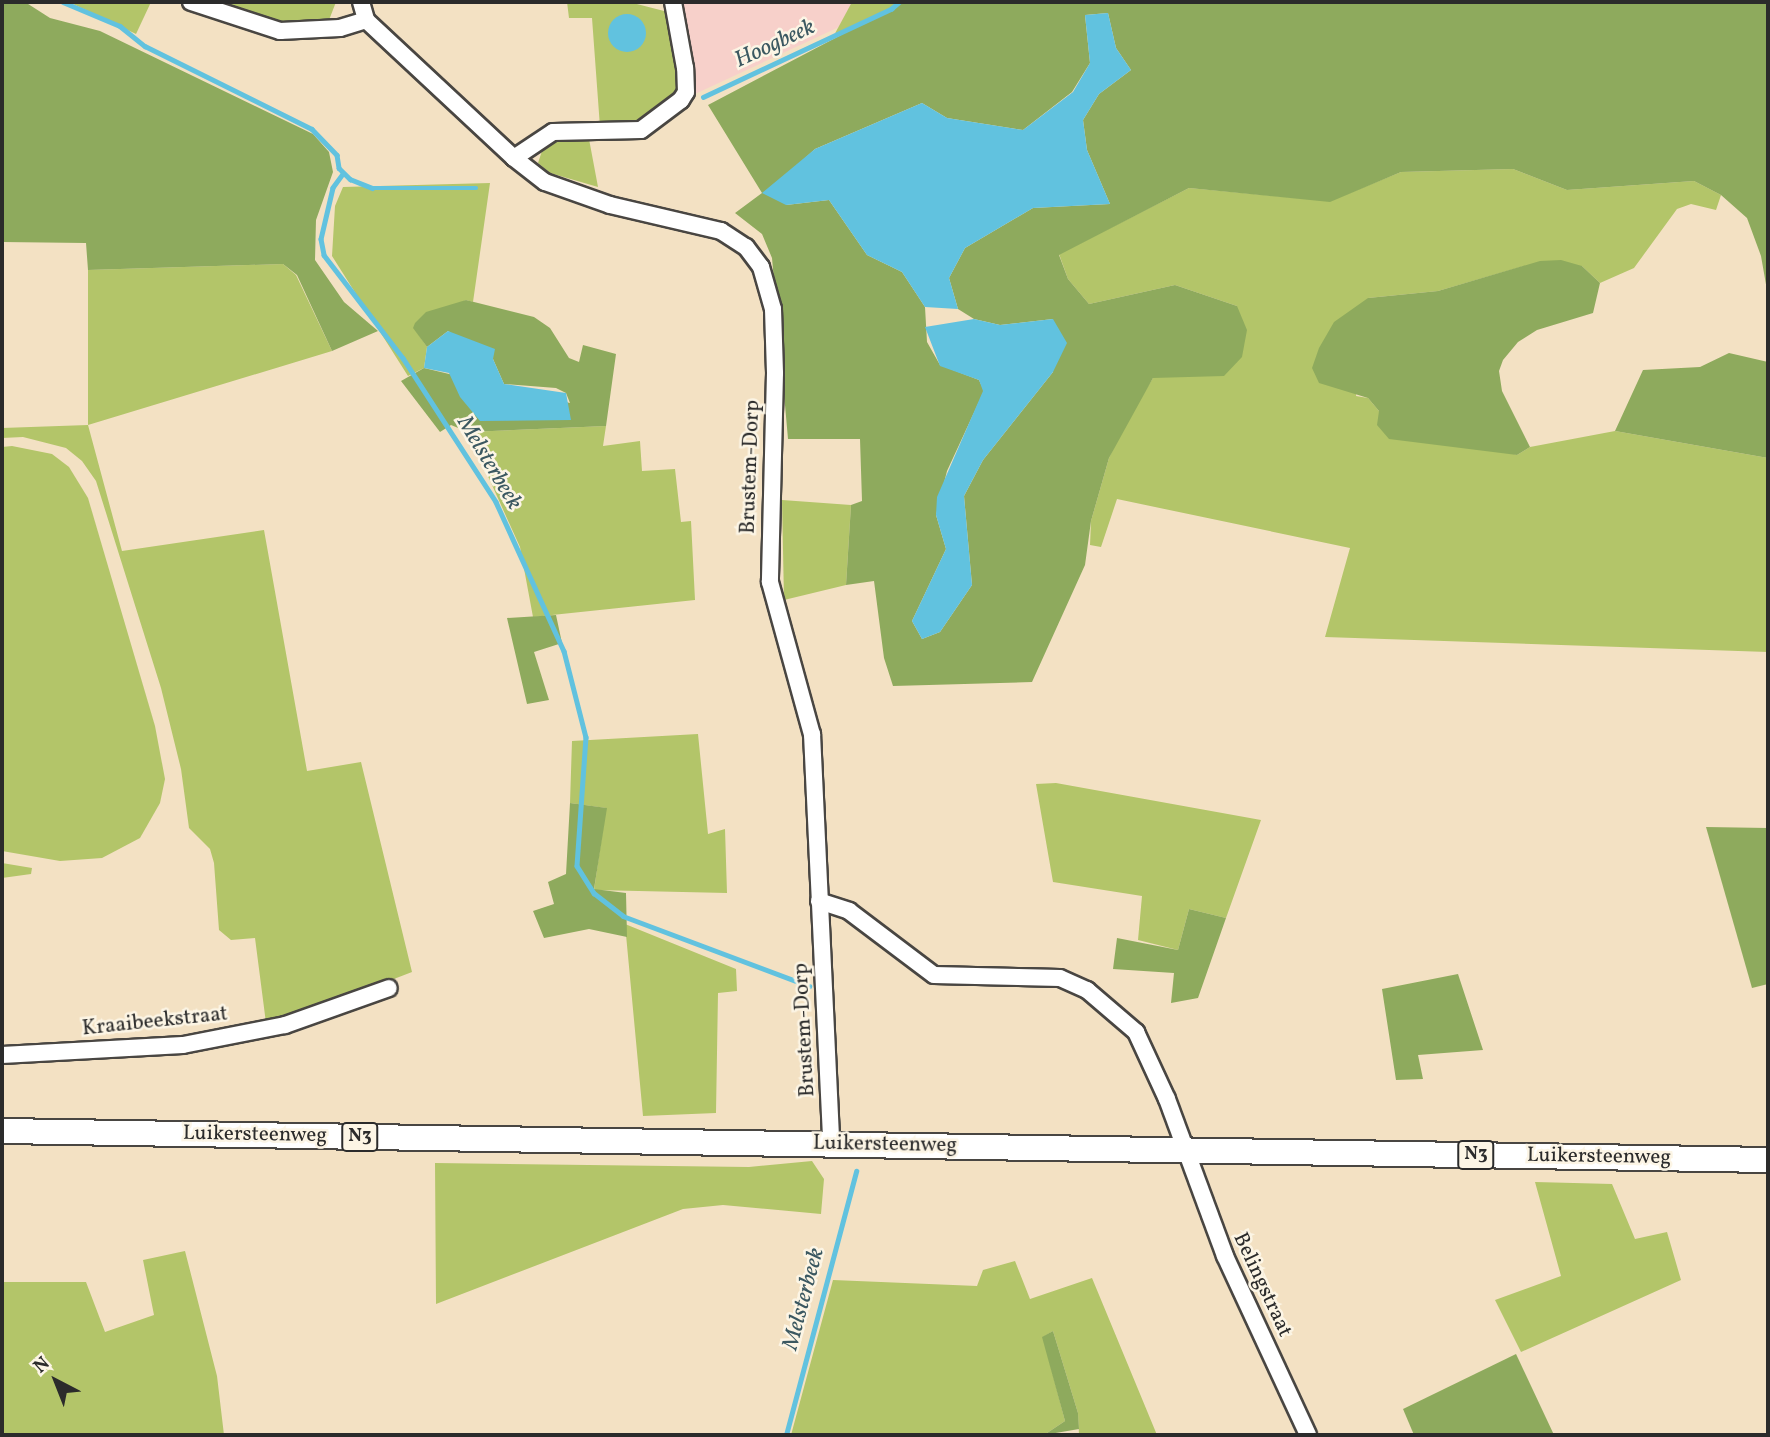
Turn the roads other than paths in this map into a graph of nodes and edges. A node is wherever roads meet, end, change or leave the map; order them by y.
1 (191, 2) edge
2 (361, 2) edge
3 (673, 2) edge
4 (366, 20) junction
5 (514, 158) junction
6 (819, 901) junction
7 (389, 988) dead end
8 (2, 1055) edge
9 (2, 1131) edge
10 (831, 1144) junction
11 (1183, 1149) junction
12 (1768, 1160) edge
13 (1308, 1435) edge

1 - 4 street
2 - 4 street
3 - 5 street
4 - 5 street, Brustem-Dorp
5 - 6 street, Brustem-Dorp
6 - 10 street, Brustem-Dorp
6 - 11 street, Belingstraat
7 - 8 street, Kraaibeekstraat
9 - 10 main road, Luikersteenweg / N3
10 - 11 main road, Luikersteenweg / N3
11 - 12 main road, Luikersteenweg / N3
11 - 13 street, Belingstraat

